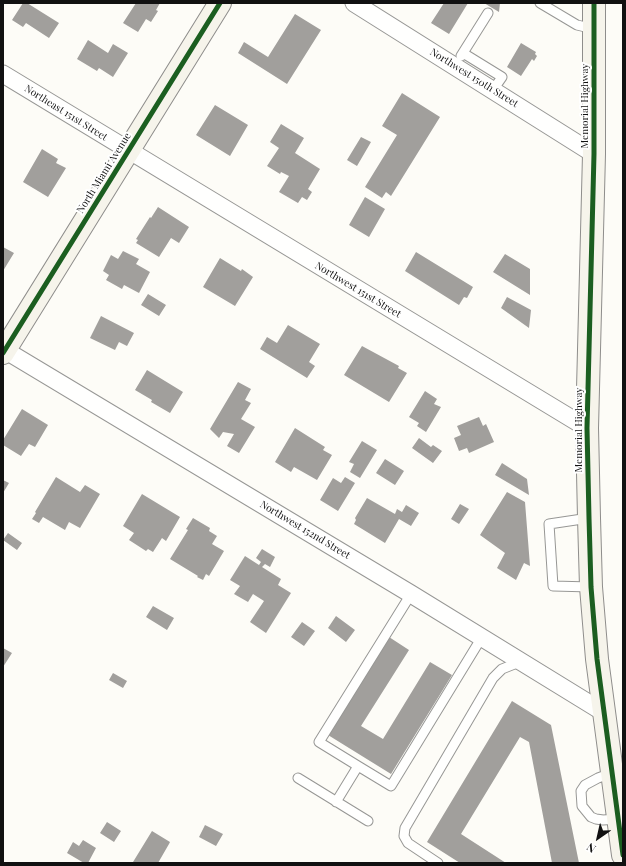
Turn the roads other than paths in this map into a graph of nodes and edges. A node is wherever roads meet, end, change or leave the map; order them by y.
1 (220, 3) edge
2 (354, 3) edge
3 (540, 3) edge
4 (594, 3) edge
5 (488, 14) dead end
6 (594, 29) junction
7 (459, 59) junction
8 (3, 74) edge
9 (128, 151) junction
10 (594, 154) junction
11 (3, 351) edge
12 (587, 428) junction
13 (589, 518) junction
14 (591, 587) junction
15 (411, 594) junction
16 (482, 637) junction
17 (522, 662) junction
18 (603, 712) junction
19 (358, 766) junction
20 (612, 773) junction
21 (298, 778) dead end
22 (336, 802) junction
23 (618, 819) junction
24 (368, 821) dead end
25 (623, 856) edge
26 (438, 863) edge

1 - 9 street, North Miami Avenue
2 - 7 street, Northwest 150th Street
3 - 6 lane
4 - 6 street, Memorial Highway
5 - 7 lane
6 - 10 street, Memorial Highway
7 - 10 street, Northwest 150th Street
8 - 9 street, Northeast 151st Street
9 - 11 street, North Miami Avenue
9 - 12 street, Northwest 151st Street
10 - 12 street, Memorial Highway
11 - 15 street, Northwest 152nd Street
12 - 13 street, Memorial Highway
13 - 14 street, Memorial Highway
13 - 14 lane
14 - 18 street, Memorial Highway
15 - 16 street, Northwest 152nd Street
15 - 19 lane
16 - 17 street, Northwest 152nd Street
16 - 19 lane
17 - 18 street, Northwest 152nd Street
17 - 26 lane
18 - 20 street, Memorial Highway
19 - 22 lane
20 - 23 street, Memorial Highway
20 - 23 lane
21 - 22 lane
22 - 24 lane
23 - 25 street, Memorial Highway

